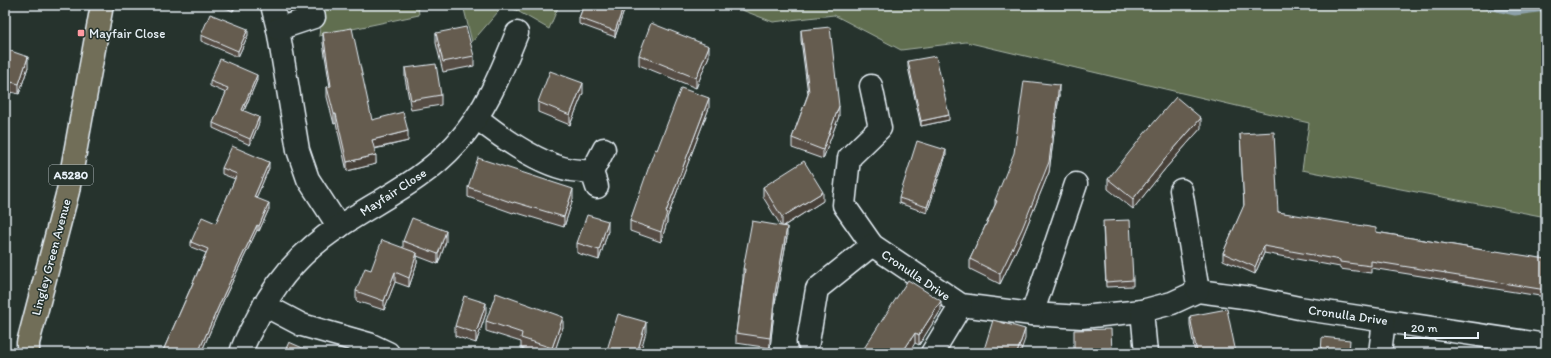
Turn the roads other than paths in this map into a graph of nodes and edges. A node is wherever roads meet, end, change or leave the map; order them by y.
1 (102, 5) edge
2 (272, 5) edge
3 (314, 17) dead end
4 (278, 29) junction
5 (517, 33) dead end
6 (871, 86) dead end
7 (477, 118) junction
8 (604, 149) dead end
9 (1076, 184) dead end
10 (1181, 190) dead end
11 (338, 226) junction
12 (872, 245) junction
13 (1198, 291) junction
14 (264, 305) junction
15 (961, 305) junction
16 (1142, 311) junction
17 (1032, 314) junction
18 (1384, 321) junction
19 (808, 342) dead end
20 (1546, 345) edge
21 (26, 350) edge
22 (241, 353) edge
23 (388, 353) edge
24 (932, 353) edge
25 (1146, 353) edge
26 (1380, 353) edge

1 - 21 main road, Lingley Green Avenue / A5280
2 - 4 street
3 - 4 street
4 - 11 street
5 - 7 street, Mayfair Close
6 - 12 street, Cronulla Drive
7 - 8 street
7 - 11 street, Mayfair Close
9 - 17 street
10 - 13 street
11 - 14 street, Mayfair Close
12 - 15 street, Cronulla Drive
12 - 19 street, Cronulla Drive
13 - 16 street, Cronulla Drive
13 - 18 street, Cronulla Drive
14 - 22 street, Mayfair Close
14 - 23 street
15 - 17 street, Cronulla Drive
15 - 24 street, Cronulla Drive
16 - 17 street, Cronulla Drive
16 - 25 street
18 - 20 street, Cronulla Drive
18 - 26 street

